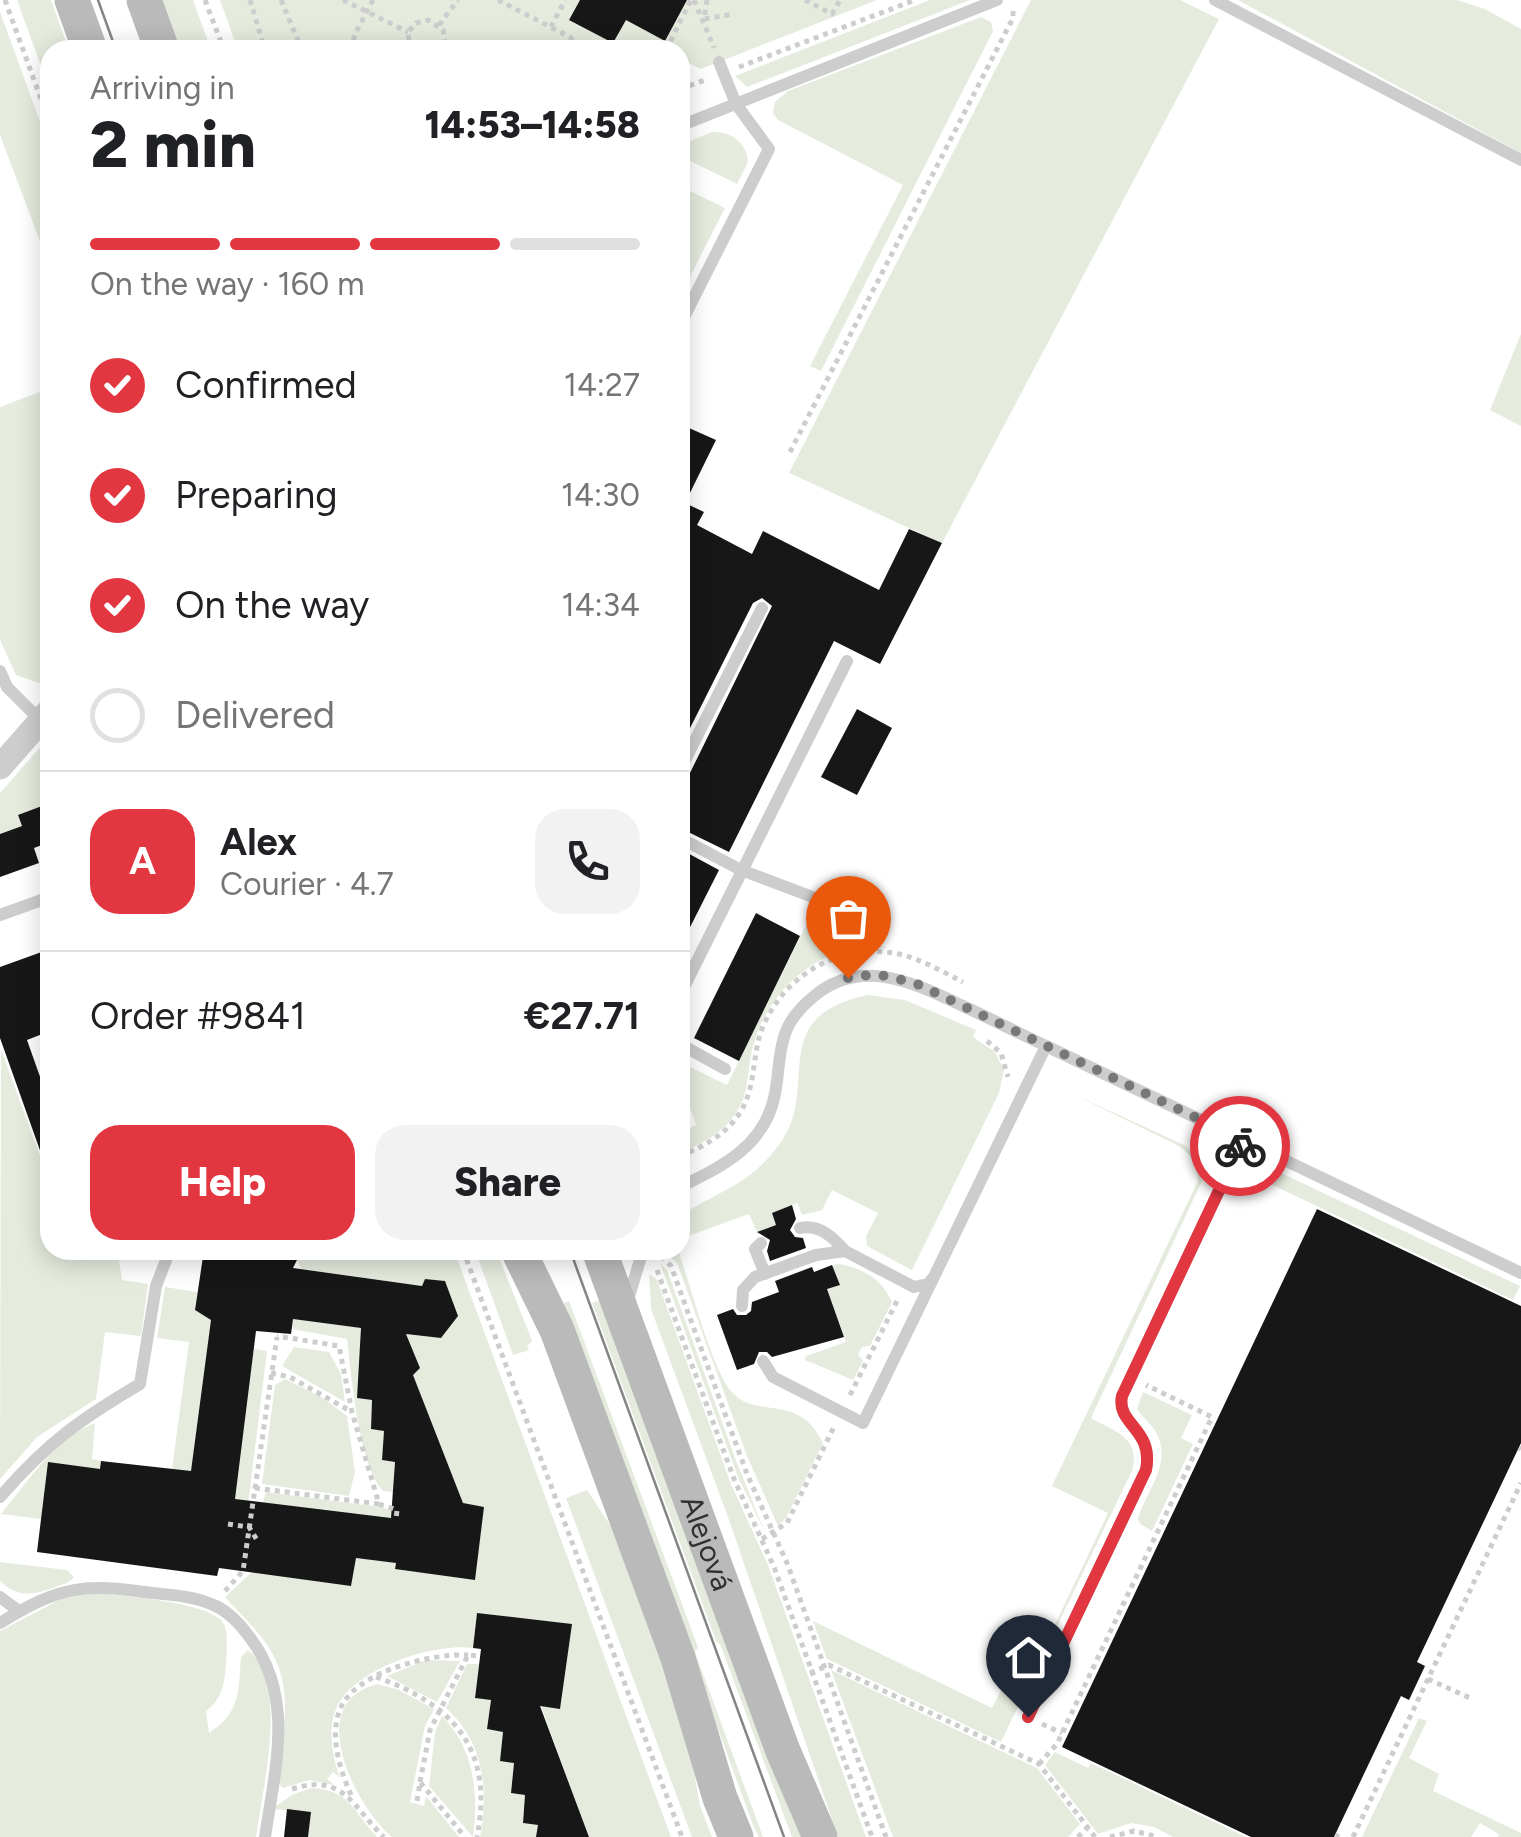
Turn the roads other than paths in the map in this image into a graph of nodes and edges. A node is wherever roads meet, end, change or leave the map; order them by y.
1 (72, 0) edge
2 (144, 0) edge
3 (997, 0) edge
4 (1215, 0) edge
5 (86, 40) edge
6 (158, 40) edge
7 (721, 68) road end
8 (736, 104) junction
9 (690, 122) edge
10 (1521, 160) edge
11 (690, 305) edge
12 (762, 608) dead end
13 (847, 661) dead end
14 (0, 672) edge
15 (40, 712) edge
16 (40, 723) edge
17 (690, 750) edge
18 (0, 767) edge
19 (690, 843) edge
20 (741, 870) junction
21 (818, 899) dead end
22 (40, 901) edge
23 (0, 916) edge
24 (690, 975) edge
25 (1046, 1046) junction
26 (690, 1050) edge
27 (725, 1070) dead end
28 (1243, 1140) junction
29 (690, 1181) edge
30 (800, 1228) dead end
31 (761, 1243) dead end
32 (845, 1250) junction
33 (166, 1260) edge
34 (525, 1260) edge
35 (604, 1260) edge
36 (645, 1260) edge
37 (1521, 1273) edge
38 (764, 1274) junction
39 (934, 1277) junction
40 (742, 1306) dead end
41 (624, 1317) junction
42 (763, 1361) dead end
43 (0, 1497) edge
44 (0, 1597) edge
45 (19, 1611) junction
46 (0, 1623) edge
47 (1028, 1717) dead end
48 (265, 1837) edge
49 (736, 1837) edge
50 (820, 1837) edge

1 - 5 street
2 - 6 street
3 - 8 lane
4 - 10 lane
7 - 8 lane
8 - 9 lane
8 - 11 lane
12 - 17 lane
13 - 20 lane
14 - 15 lane
16 - 18 street
19 - 20 lane
20 - 21 lane
20 - 24 lane
22 - 23 lane
25 - 28 lane
25 - 29 lane
25 - 39 lane
26 - 27 lane
28 - 37 lane
28 - 47 lane
30 - 32 lane
31 - 38 lane
32 - 38 lane
32 - 39 lane
33 - 43 lane
34 - 49 street
35 - 41 street, Alejová
36 - 41 lane
38 - 40 lane
39 - 42 lane
41 - 50 street, Alejová
44 - 45 lane
45 - 46 lane
45 - 48 lane

